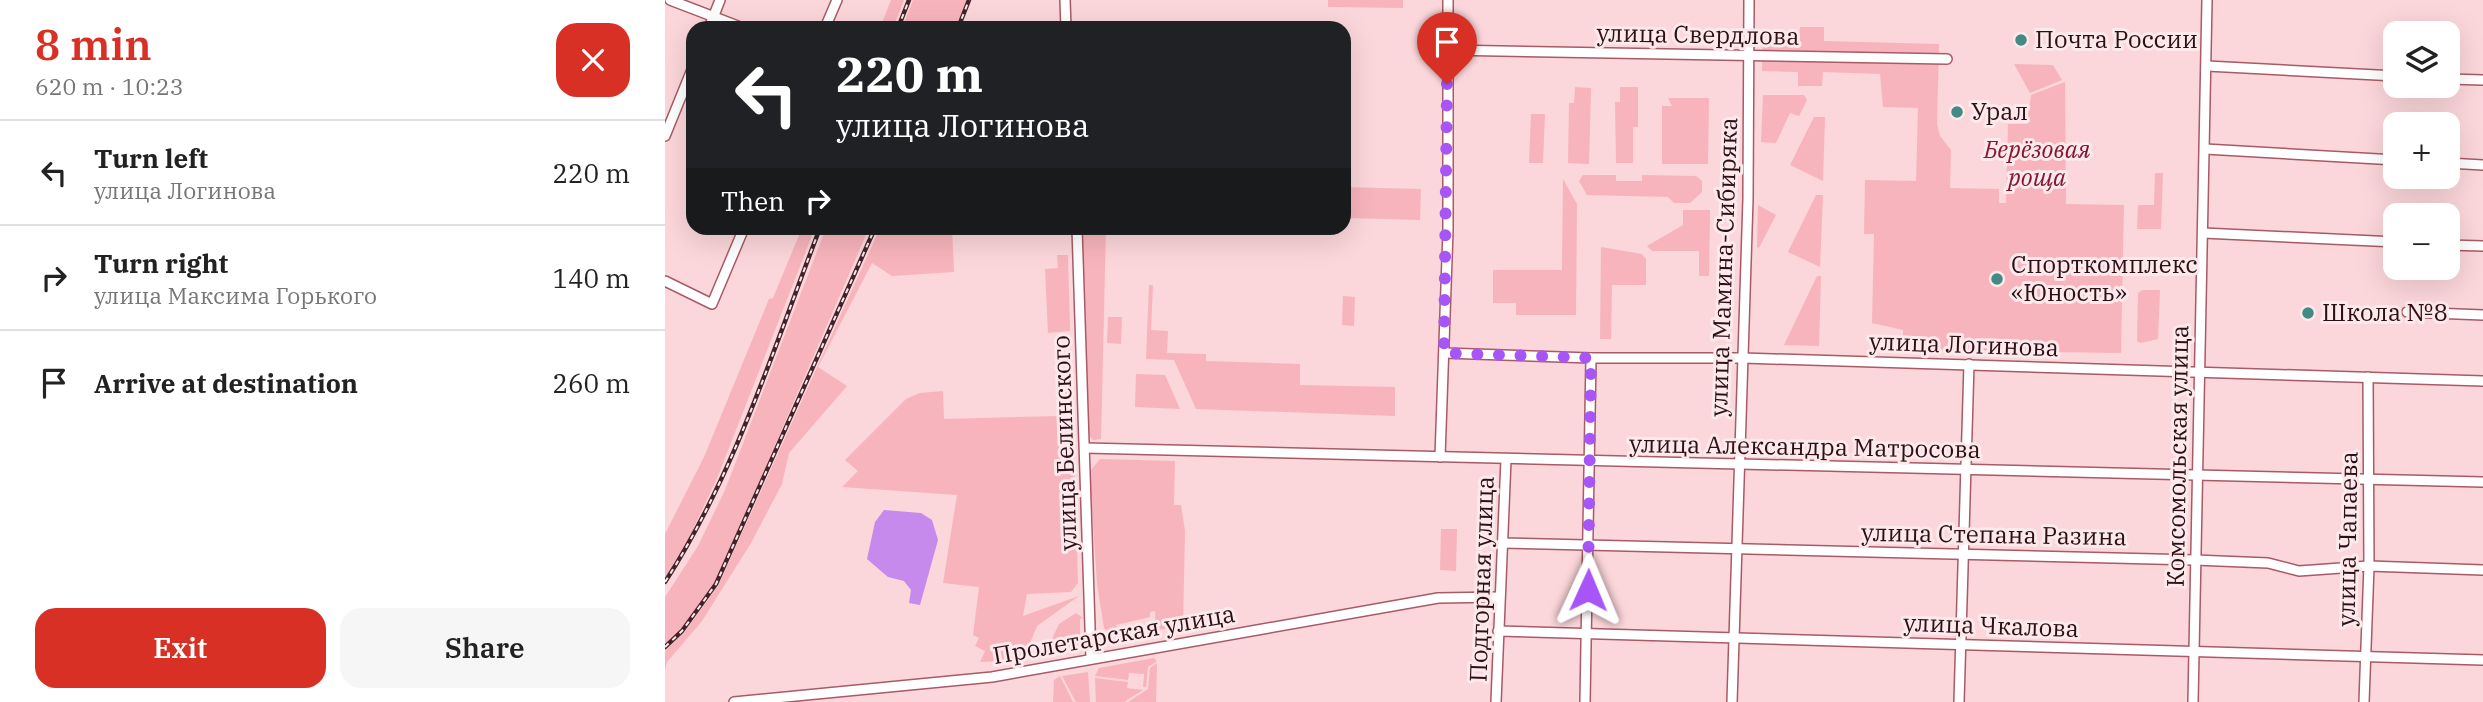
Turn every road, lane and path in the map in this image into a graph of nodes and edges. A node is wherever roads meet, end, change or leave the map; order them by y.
1 (670, 0) edge
2 (720, 0) edge
3 (837, 0) edge
4 (1065, 0) edge
5 (1448, 0) edge
6 (1749, 0) edge
7 (2207, 0) edge
8 (714, 17) junction
9 (712, 21) edge
10 (725, 21) edge
11 (828, 21) edge
12 (1066, 21) edge
13 (1447, 50) junction
14 (1748, 54) junction
15 (1947, 59) dead end
16 (2207, 66) junction
17 (2383, 75) edge
18 (2460, 79) edge
19 (2483, 80) edge
20 (686, 84) edge
21 (665, 136) edge
22 (2205, 149) junction
23 (2383, 159) edge
24 (2460, 163) edge
25 (2483, 164) edge
26 (2203, 233) junction
27 (741, 235) edge
28 (1077, 235) edge
29 (2383, 241) edge
30 (2460, 245) edge
31 (2483, 246) edge
32 (665, 281) edge
33 (2407, 312) dead end
34 (2483, 315) edge
35 (1444, 353) junction
36 (1591, 358) junction
37 (1744, 358) junction
38 (1969, 364) junction
39 (2199, 371) junction
40 (2368, 377) junction
41 (2483, 381) edge
42 (1085, 448) junction
43 (1440, 457) junction
44 (1506, 458) junction
45 (1589, 461) junction
46 (1737, 464) junction
47 (1966, 470) junction
48 (2196, 476) junction
49 (2368, 481) junction
50 (2483, 482) edge
51 (1502, 543) junction
52 (1589, 546) junction
53 (1737, 549) junction
54 (1965, 553) junction
55 (2195, 560) junction
56 (2369, 566) junction
57 (2483, 570) edge
58 (1499, 597) junction
59 (1498, 631) junction
60 (1587, 634) junction
61 (1735, 639) junction
62 (1962, 643) junction
63 (2193, 653) junction
64 (2365, 656) junction
65 (1091, 658) junction
66 (2483, 660) edge
67 (734, 702) edge
68 (1496, 702) edge
69 (1585, 702) edge
70 (1732, 702) edge
71 (1959, 702) edge
72 (2193, 702) edge
73 (2364, 702) edge

1 - 8 street
2 - 8 street
3 - 11 street
4 - 12 street
5 - 13 street
6 - 14 street, улица Мамина-Сибиряка
7 - 16 street, Комсомольская улица
8 - 9 street
8 - 10 street
13 - 14 street, улица Свердлова
13 - 35 street
14 - 15 street, улица Свердлова
14 - 37 street, улица Мамина-Сибиряка
16 - 17 street
16 - 22 street, Комсомольская улица
18 - 19 street
20 - 21 street
22 - 23 street
22 - 26 street, Комсомольская улица
24 - 25 street
26 - 29 street
26 - 39 street, Комсомольская улица
27 - 32 street
28 - 42 street, улица Белинского
30 - 31 street
33 - 34 street
35 - 36 street, улица Логинова
35 - 43 street
36 - 37 street, улица Логинова
36 - 45 street
37 - 38 street, улица Логинова
37 - 46 street, улица Мамина-Сибиряка
38 - 39 street, улица Логинова
38 - 47 street
39 - 40 street, улица Логинова
39 - 48 street, Комсомольская улица
40 - 41 street, улица Логинова
40 - 49 street, улица Чапаева
42 - 43 street, улица Александра Матросова
42 - 65 street, улица Белинского
43 - 44 street, улица Александра Матросова
44 - 45 street, улица Александра Матросова
44 - 51 street, Подгорная улица
45 - 46 street, улица Александра Матросова
45 - 52 street
46 - 47 street, улица Александра Матросова
46 - 53 street, улица Мамина-Сибиряка
47 - 48 street, улица Александра Матросова
47 - 54 street
48 - 49 street, улица Александра Матросова
48 - 55 street, Комсомольская улица
49 - 50 street, улица Александра Матросова
49 - 56 street, улица Чапаева
51 - 52 street, улица Степана Разина
51 - 58 street, Подгорная улица
52 - 53 street, улица Степана Разина
52 - 60 street
53 - 54 street, улица Степана Разина
53 - 61 street, улица Мамина-Сибиряка
54 - 55 street, улица Степана Разина
54 - 62 street
55 - 56 street, улица Степана Разина
55 - 63 street, Комсомольская улица
56 - 57 street, улица Степана Разина
56 - 64 street, улица Чапаева
58 - 59 street, Подгорная улица
58 - 65 street, Пролетарская улица
59 - 60 street, улица Чкалова
59 - 68 street, Подгорная улица
60 - 61 street, улица Чкалова
60 - 69 street
61 - 62 street, улица Чкалова
61 - 70 street, улица Мамина-Сибиряка
62 - 63 street, улица Чкалова
62 - 71 street
63 - 64 street, улица Чкалова
63 - 72 street, Комсомольская улица
64 - 66 street, улица Чкалова
64 - 73 street, улица Чапаева
65 - 67 street, Пролетарская улица

